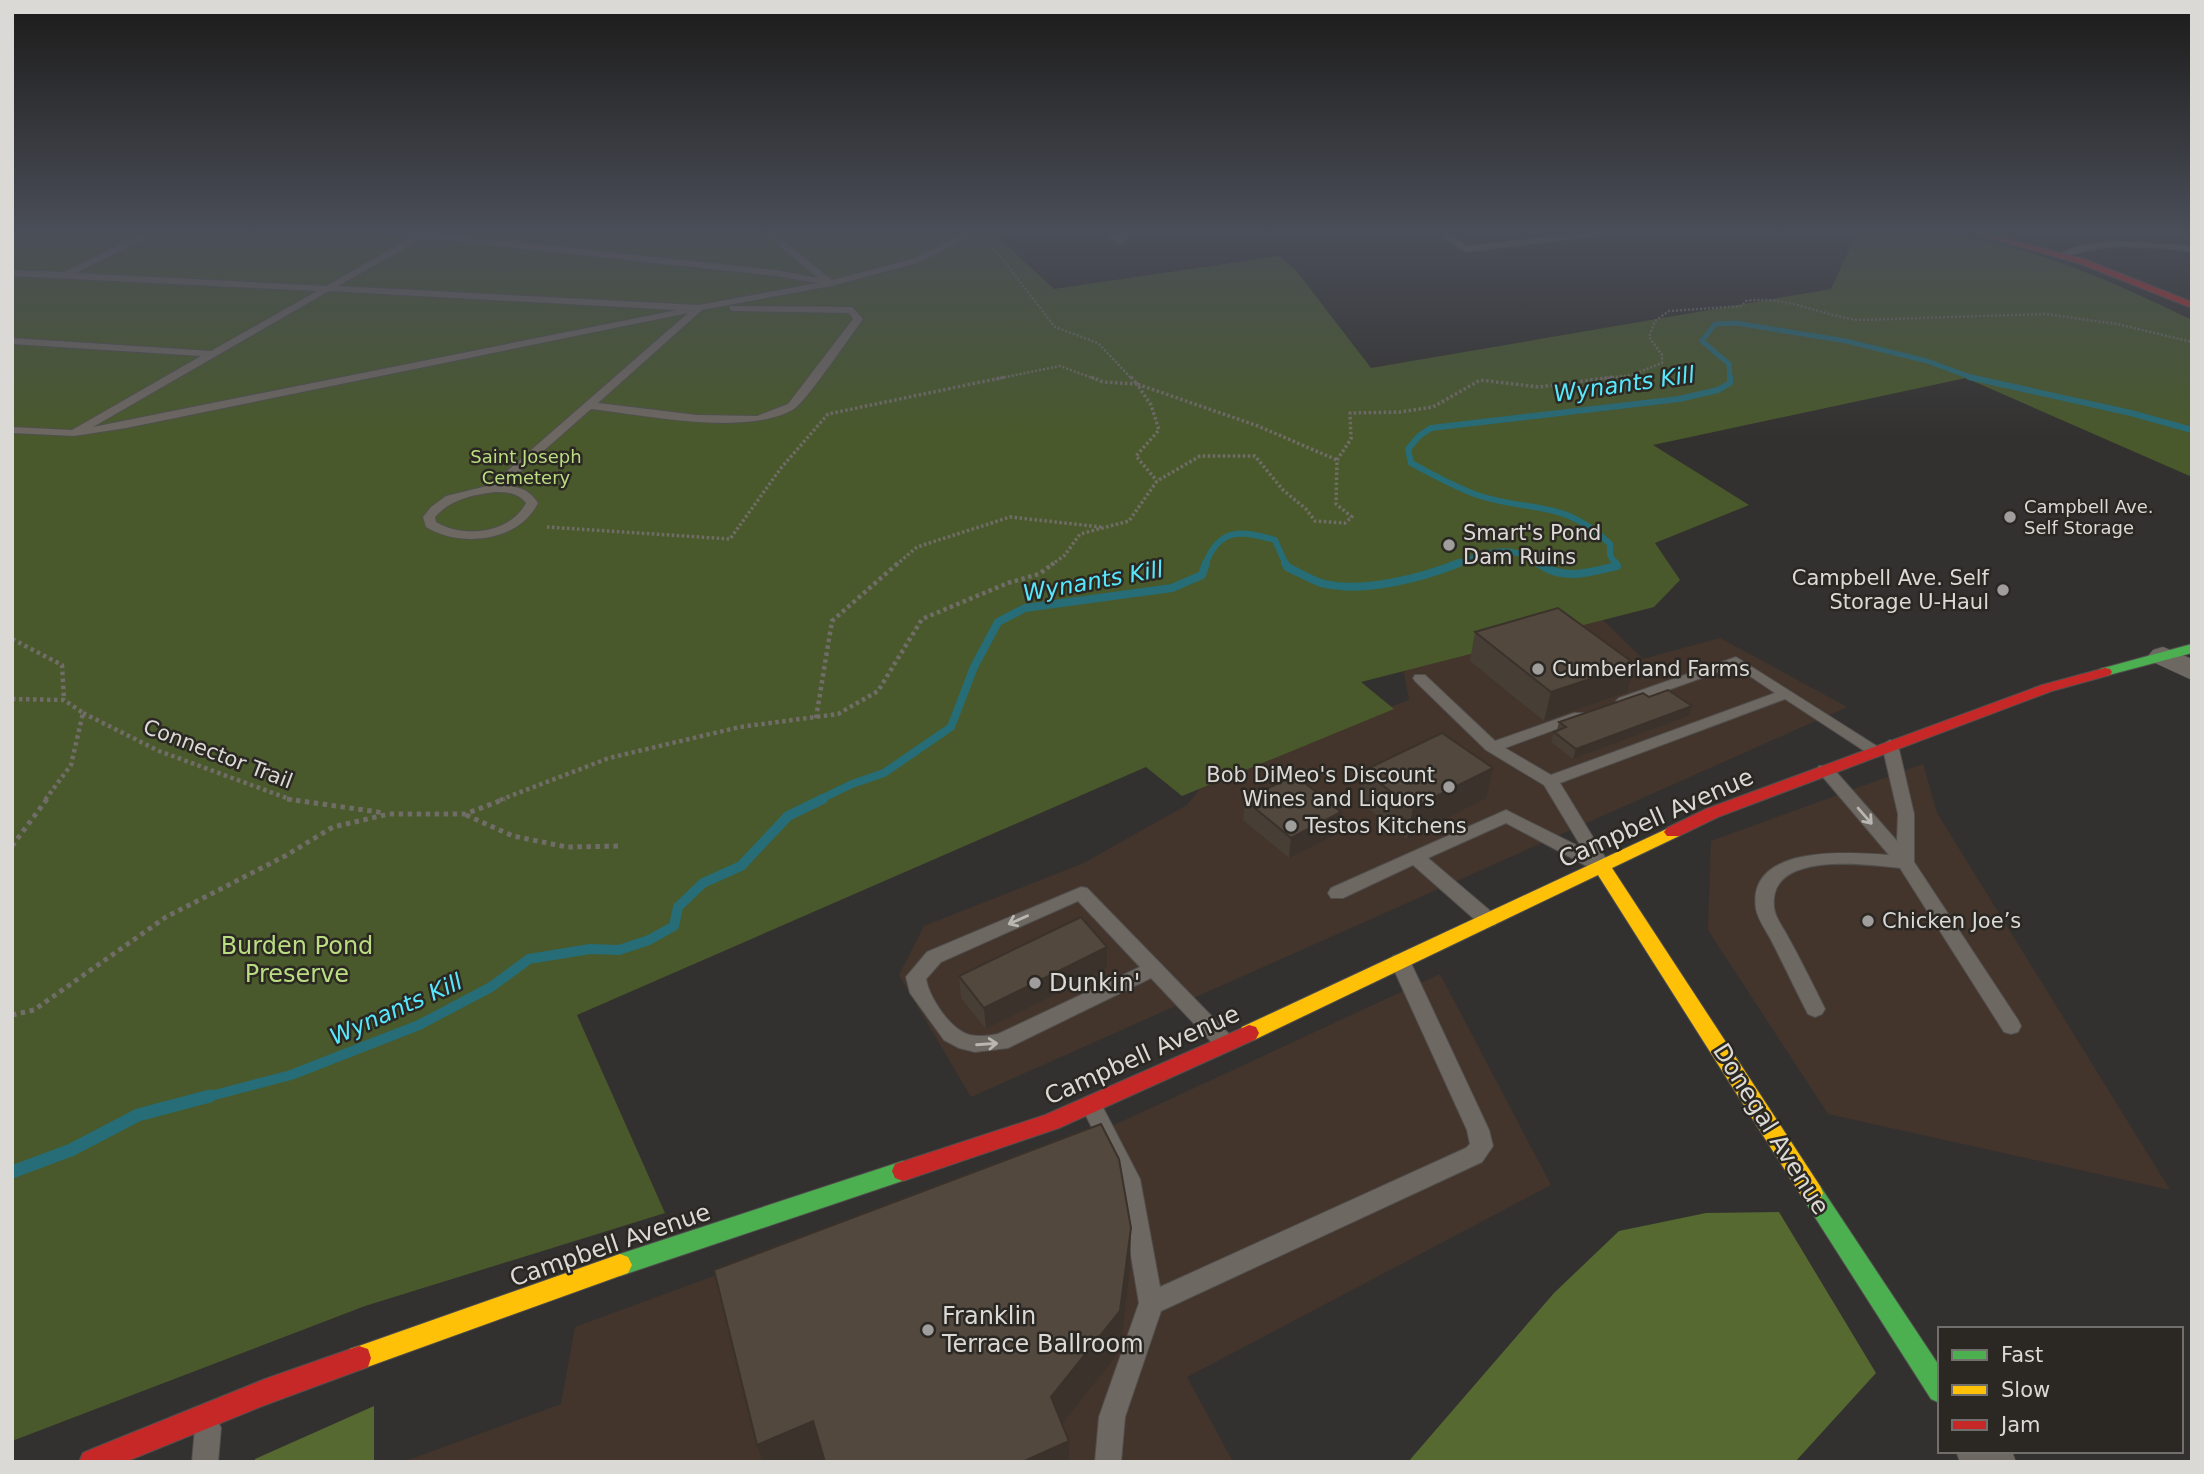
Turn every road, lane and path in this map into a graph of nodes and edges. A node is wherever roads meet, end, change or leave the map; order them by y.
1 (310, 300) edge
2 (539, 300) edge
3 (742, 300) edge
4 (1033, 300) edge
5 (1751, 300) edge
6 (1791, 300) edge
7 (699, 308) junction
8 (12, 341) edge
9 (2192, 342) edge
10 (213, 354) junction
11 (1137, 384) junction
12 (588, 405) junction
13 (12, 430) edge
14 (74, 433) junction
15 (1337, 460) junction
16 (1157, 481) junction
17 (495, 488) junction
18 (547, 527) dead end
19 (1105, 528) junction
20 (12, 639) edge
21 (2192, 648) edge
22 (2163, 656) junction
23 (2192, 671) edge
24 (1420, 678) dead end
25 (1786, 694) junction
26 (12, 699) edge
27 (64, 700) junction
28 (83, 713) junction
29 (1591, 715) edge
30 (1621, 716) edge
31 (816, 718) junction
32 (1560, 723) junction
33 (1573, 733) edge
34 (1492, 747) junction
35 (1882, 748) junction
36 (1825, 770) junction
37 (1550, 781) junction
38 (389, 814) junction
39 (465, 814) junction
40 (12, 846) edge
41 (621, 846) dead end
42 (1415, 857) junction
43 (1905, 862) junction
44 (1602, 867) junction
45 (1337, 892) dead end
46 (1488, 920) junction
47 (1401, 961) junction
48 (1153, 969) junction
49 (1815, 1009) dead end
50 (12, 1015) edge
51 (2011, 1026) dead end
52 (1226, 1043) junction
53 (1090, 1103) junction
54 (1151, 1303) junction
55 (1938, 1387) edge
56 (209, 1415) junction
57 (92, 1462) edge
58 (205, 1462) edge
59 (1108, 1462) edge

1 - 10 lane
2 - 7 lane
3 - 7 lane
4 - 11 path
5 - 15 path
6 - 9 path
7 - 12 lane
7 - 12 lane
7 - 14 lane
8 - 10 lane
10 - 14 lane
11 - 15 path
11 - 16 path
11 - 18 path
12 - 17 lane
13 - 14 lane
15 - 16 path
16 - 19 path
17 - 17 lane
19 - 31 path
19 - 31 path
20 - 27 path
21 - 22 street, Campbell Avenue
22 - 23 street
22 - 35 street, Campbell Avenue
24 - 34 lane
25 - 30 lane
25 - 35 lane
25 - 37 lane
26 - 27 path
27 - 28 path, Connector Trail
28 - 38 path, Connector Trail
28 - 40 path
29 - 32 lane
31 - 39 path
32 - 33 lane
32 - 34 lane
34 - 37 lane
35 - 36 street, Campbell Avenue
35 - 43 lane
36 -> 43 lane
36 - 44 street, Campbell Avenue
37 - 44 lane
38 - 39 path
38 - 50 path
39 - 41 path
42 - 44 lane
42 - 45 lane
42 - 46 lane
43 - 49 lane
43 - 51 lane
44 - 46 street, Campbell Avenue
44 - 55 street, Donegal Avenue
46 - 47 street, Campbell Avenue
47 - 52 street, Campbell Avenue
47 - 54 lane
48 -> 48 lane
48 - 52 lane
52 - 53 street, Campbell Avenue
53 - 54 lane
53 - 56 street, Campbell Avenue
54 - 59 lane
56 - 57 street, Campbell Avenue
56 - 58 lane

